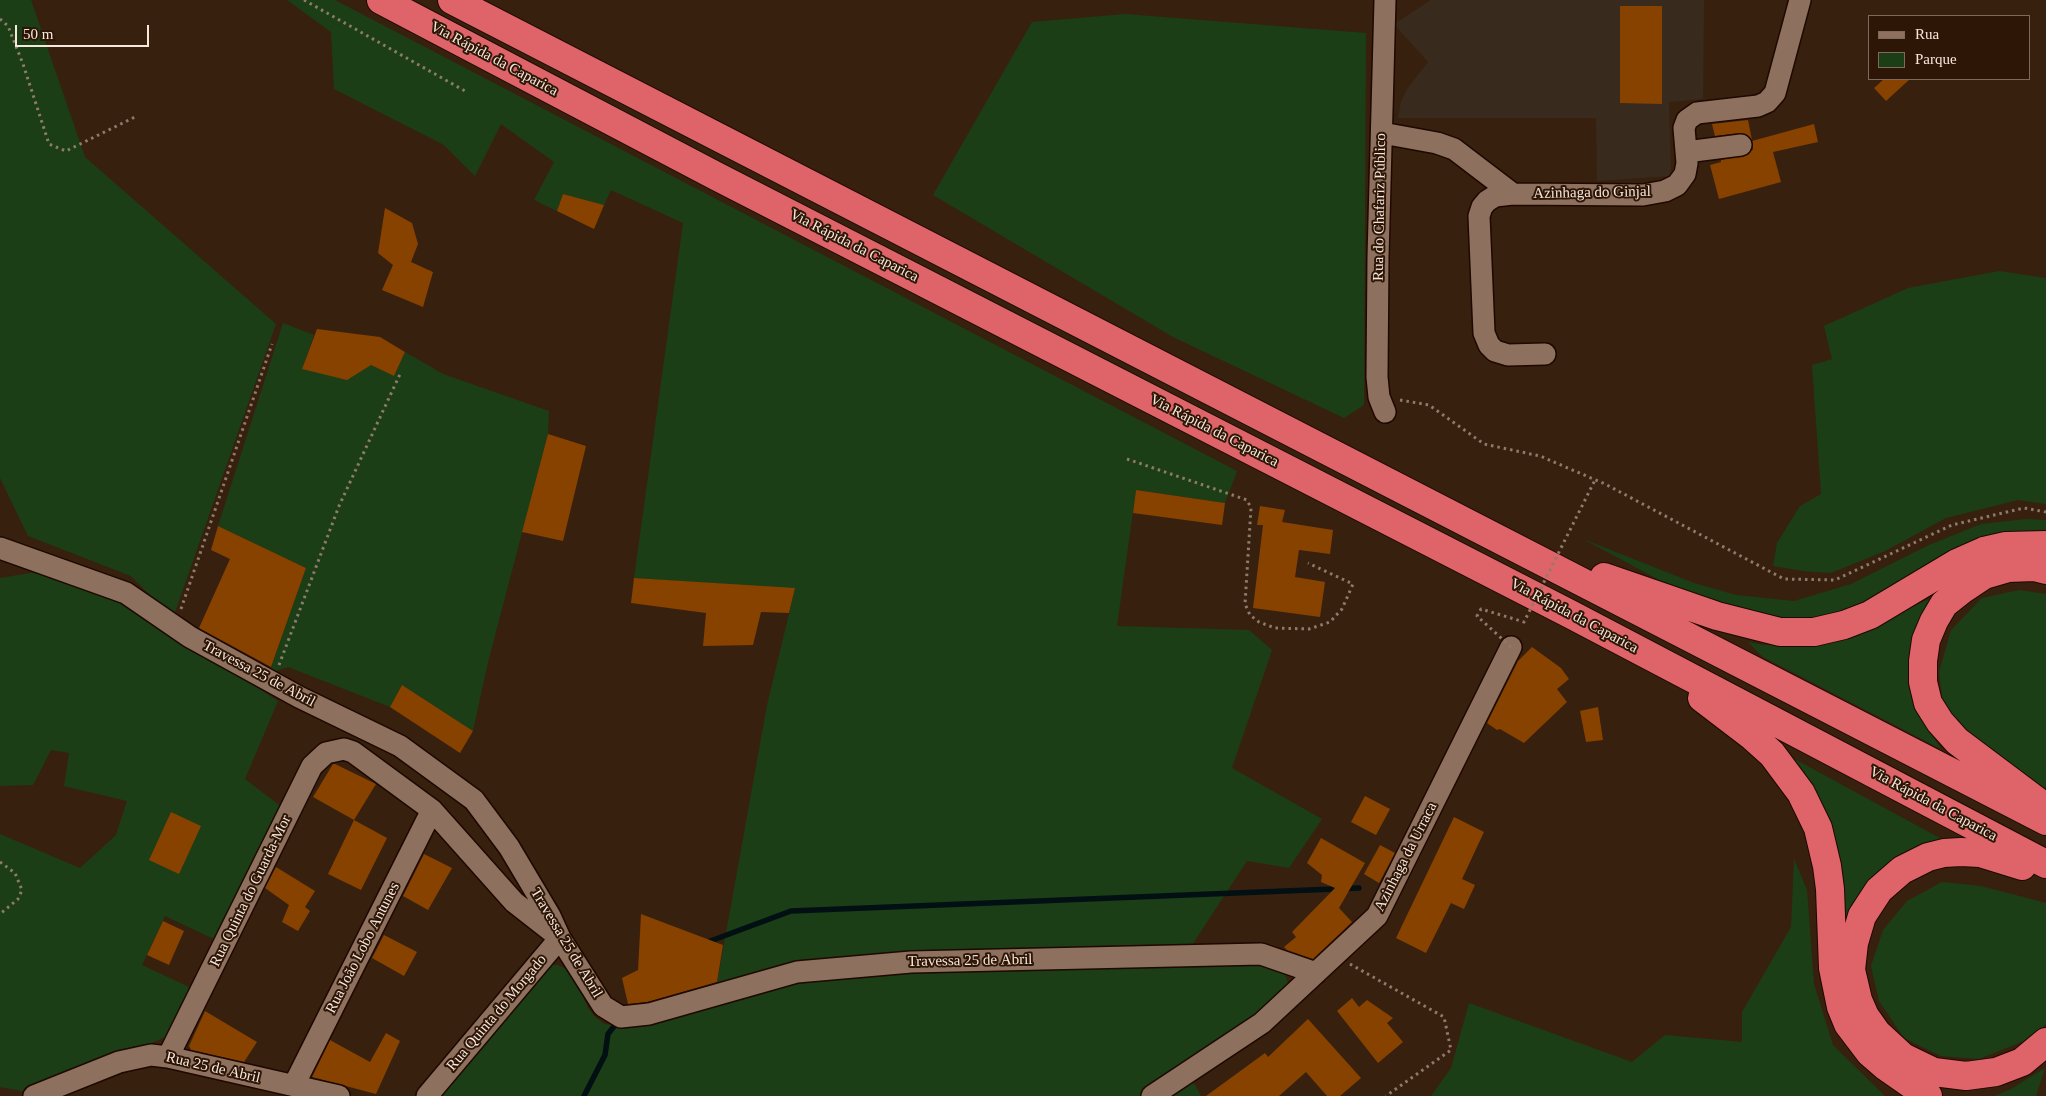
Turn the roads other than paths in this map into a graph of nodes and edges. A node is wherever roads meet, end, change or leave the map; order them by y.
1 (381, 0) edge
2 (452, 0) edge
3 (1385, 0) edge
4 (1800, 0) edge
5 (1382, 133) junction
6 (1741, 145) dead end
7 (1686, 152) junction
8 (1513, 194) junction
9 (1545, 354) dead end
10 (1382, 405) road end
11 (2046, 545) edge
12 (1512, 546) junction
13 (5, 556) edge
14 (2046, 570) edge
15 (1511, 647) road end
16 (1637, 649) junction
17 (2046, 808) edge
18 (432, 810) junction
19 (2046, 821) edge
20 (2046, 864) edge
21 (2046, 873) edge
22 (560, 938) junction
23 (1316, 973) junction
24 (2046, 1042) edge
25 (168, 1057) junction
26 (294, 1086) junction
27 (252, 1087) edge
28 (34, 1096) edge
29 (339, 1096) edge
30 (427, 1096) edge
31 (1152, 1096) edge
32 (1928, 1096) edge

1 - 16 highway, Via Rápida da Caparica
2 - 12 highway
3 - 5 street, Rua do Chafariz Público
4 - 7 street, Azinhaga do Ginjal
5 - 8 street, Azinhaga do Ginjal
5 - 10 street, Rua do Chafariz Público
6 - 7 street
7 - 8 street, Azinhaga do Ginjal
8 - 9 street
11 - 12 highway
12 - 19 highway
13 - 22 street, Travessa 25 de Abril
14 - 17 highway
15 - 23 street, Azinhaga da Urraca
16 - 20 highway, Via Rápida da Caparica
16 - 32 highway
18 - 22 street
18 - 25 street, Rua Quinta do Guarda-Mor
18 - 26 street, Rua João Lobo Antunes
21 - 24 highway
22 - 23 street, Travessa 25 de Abril
22 - 30 street, Rua Quinta do Morgado
23 - 31 street, Azinhaga da Urraca
25 - 27 street, Rua 25 de Abril
25 - 28 street, Rua 25 de Abril
26 - 27 street, Rua 25 de Abril
26 - 29 street, Rua 25 de Abril

